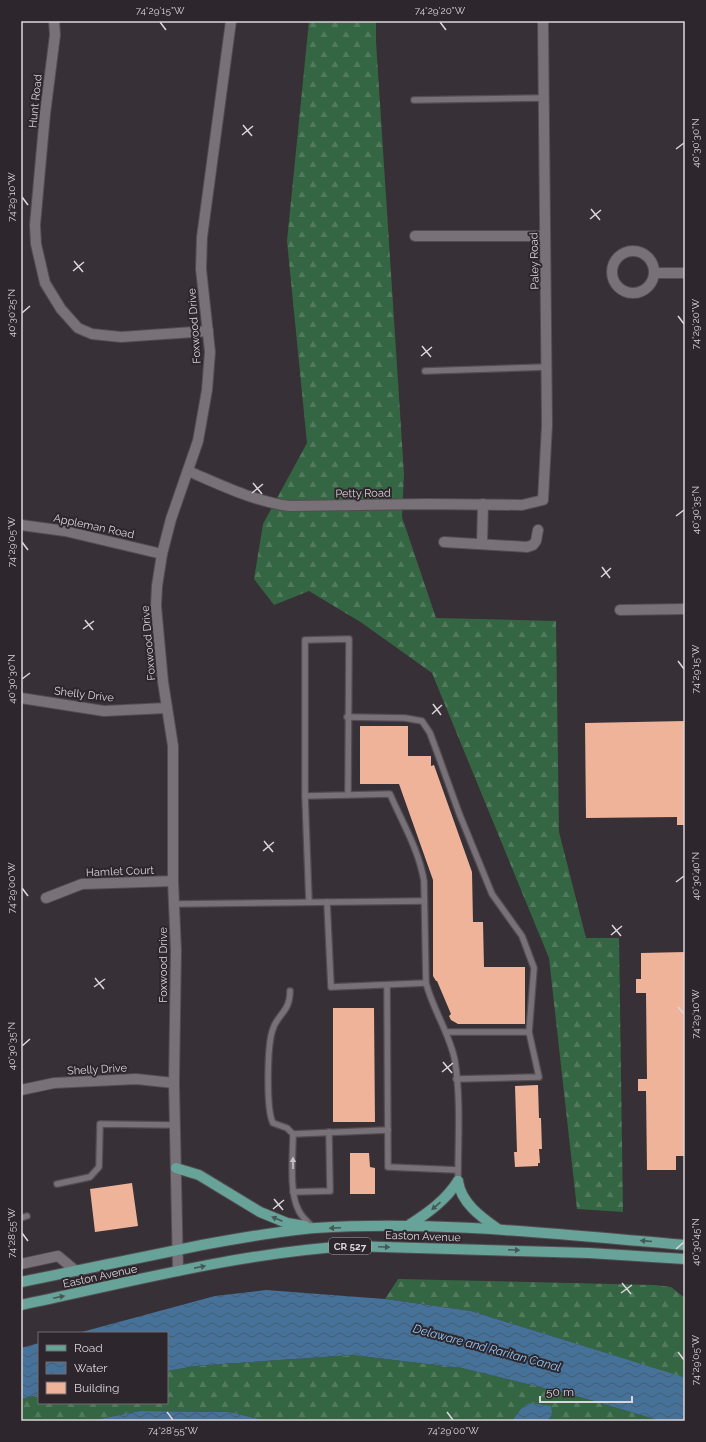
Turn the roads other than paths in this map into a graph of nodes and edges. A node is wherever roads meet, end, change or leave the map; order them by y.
1 (54, 21) edge
2 (231, 21) edge
3 (543, 21) edge
4 (544, 98) junction
5 (414, 100) dead end
6 (415, 236) dead end
7 (545, 236) junction
8 (654, 272) junction
9 (685, 273) edge
10 (208, 331) junction
11 (547, 367) junction
12 (425, 371) dead end
13 (188, 470) junction
14 (543, 500) joint
15 (483, 504) junction
16 (21, 525) edge
17 (538, 530) dead end
18 (444, 542) dead end
19 (482, 544) junction
20 (162, 554) junction
21 (685, 609) edge
22 (620, 610) dead end
23 (21, 698) edge
24 (167, 708) junction
25 (348, 717) junction
26 (348, 795) junction
27 (305, 796) junction
28 (173, 881) junction
29 (46, 898) dead end
30 (424, 901) junction
31 (309, 902) junction
32 (327, 902) junction
33 (174, 904) junction
34 (426, 983) junction
35 (387, 985) junction
36 (290, 991) dead end
37 (446, 1032) junction
38 (529, 1032) junction
39 (456, 1079) junction
40 (174, 1082) junction
41 (21, 1090) edge
42 (175, 1125) junction
43 (388, 1130) junction
44 (329, 1132) junction
45 (293, 1134) junction
46 (176, 1168) junction
47 (458, 1176) junction
48 (57, 1184) dead end
49 (293, 1192) junction
50 (409, 1226) junction
51 (315, 1228) junction
52 (498, 1229) junction
53 (685, 1245) edge
54 (177, 1250) junction
55 (685, 1259) edge
56 (21, 1264) edge
57 (76, 1271) junction
58 (178, 1271) junction
59 (21, 1282) edge
60 (21, 1305) edge

1 - 10 street, Hunt Road
2 - 10 street, Foxwood Drive
3 - 4 street, Paley Road
4 - 5 lane
4 - 7 street, Paley Road
6 - 7 street
7 - 11 street, Paley Road
8 - 8 street
8 - 9 street
10 - 13 street, Foxwood Drive
11 - 12 lane
11 - 14 street, Paley Road
13 - 15 street, Petty Road
13 - 20 street, Foxwood Drive
14 - 15 street, Petty Road
15 - 19 street
16 - 20 street, Appleman Road
17 - 19 street
18 - 19 street
20 - 24 street, Foxwood Drive
21 - 22 street
23 - 24 street, Shelly Drive
24 - 28 street, Foxwood Drive
25 - 26 lane
25 - 27 lane
25 - 38 lane
26 - 27 lane
26 - 30 lane
27 - 31 lane
28 - 29 street, Hamlet Court
28 - 33 street, Foxwood Drive
30 - 32 lane
30 - 34 lane
31 - 32 lane
31 - 33 lane
32 - 35 lane
33 - 40 street, Foxwood Drive
34 - 35 lane
34 - 37 lane
35 - 43 lane
36 - 45 lane
37 - 38 lane
37 - 39 lane
38 - 39 lane
39 - 47 lane
40 - 41 street, Shelly Drive
40 - 42 street, Foxwood Drive
42 - 46 street, Foxwood Drive
42 - 48 lane
43 - 44 lane
43 - 47 lane
44 - 45 lane
44 - 49 lane
49 -> 45 lane
51 -> 46 main road
46 - 54 street, Foxwood Drive
47 -> 50 main road
47 - 52 main road
49 - 51 lane
50 -> 51 main road, Easton Avenue / CR 527
50 - 52 main road, Easton Avenue / CR 527
51 - 54 main road, Easton Avenue / CR 527
53 -> 52 main road, Easton Avenue / CR 527
54 - 57 main road, Easton Avenue / CR 527
54 - 58 street, Foxwood Drive
58 -> 55 main road, Easton Avenue / CR 527
56 - 57 street
57 - 59 main road, Easton Avenue / CR 527
60 -> 58 main road, Easton Avenue / CR 527

